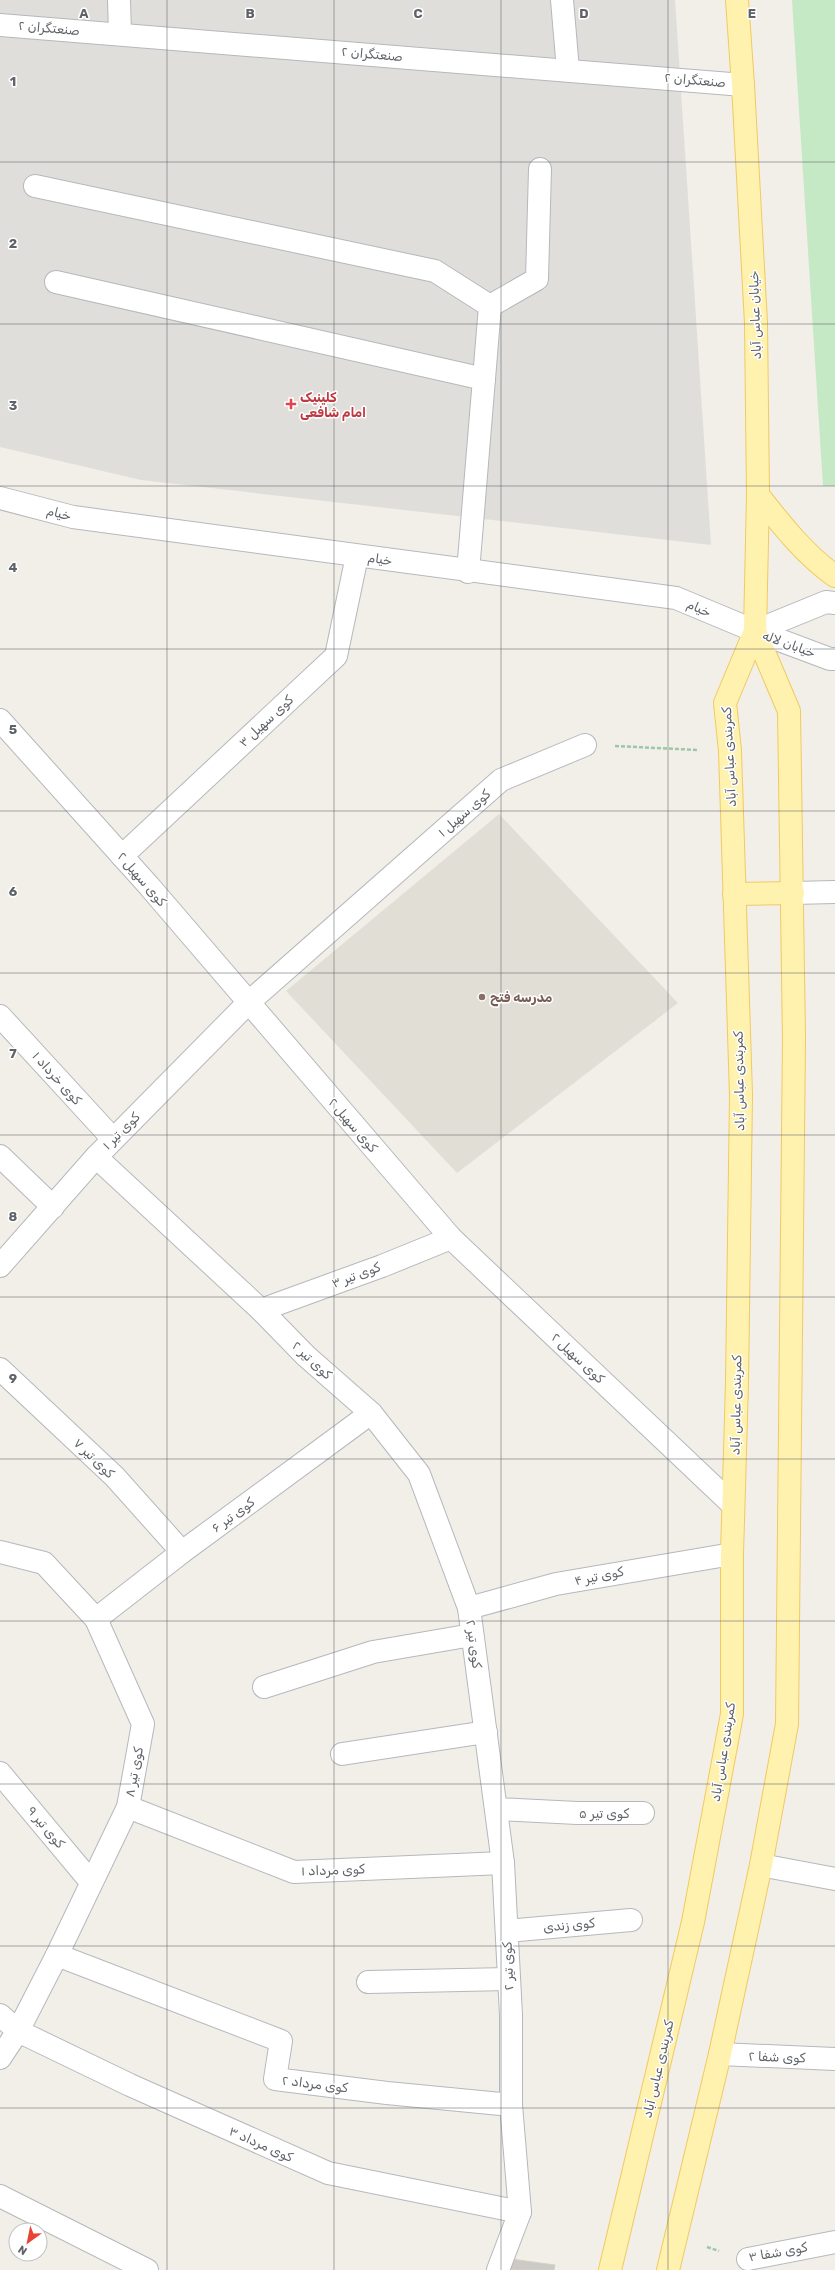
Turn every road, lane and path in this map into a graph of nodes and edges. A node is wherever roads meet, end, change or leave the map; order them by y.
1 (119, 0) edge
2 (562, 0) edge
3 (737, 0) edge
4 (0, 25) edge
5 (120, 34) junction
6 (568, 70) junction
7 (743, 84) junction
8 (540, 169) dead end
9 (35, 186) dead end
10 (56, 282) dead end
11 (490, 306) junction
12 (484, 379) junction
13 (758, 495) junction
14 (0, 498) edge
15 (357, 556) junction
16 (468, 572) junction
17 (835, 576) edge
18 (835, 603) edge
19 (755, 632) junction
20 (835, 659) edge
21 (0, 720) edge
22 (585, 745) joint
23 (730, 752) junction
24 (122, 856) junction
25 (835, 892) edge
26 (793, 893) junction
27 (734, 894) junction
28 (249, 1002) junction
29 (0, 1016) edge
30 (113, 1139) junction
31 (0, 1156) edge
32 (96, 1157) junction
33 (53, 1207) junction
34 (451, 1238) junction
35 (0, 1266) edge
36 (261, 1310) junction
37 (0, 1369) edge
38 (371, 1413) junction
39 (733, 1505) junction
40 (0, 1552) edge
41 (182, 1552) junction
42 (732, 1554) junction
43 (469, 1608) junction
44 (96, 1619) junction
45 (472, 1635) junction
46 (264, 1688) dead end
47 (486, 1732) junction
48 (342, 1754) dead end
49 (0, 1773) edge
50 (128, 1807) junction
51 (496, 1808) junction
52 (643, 1813) dead end
53 (503, 1863) junction
54 (761, 1865) junction
55 (835, 1879) edge
56 (91, 1882) junction
57 (630, 1920) dead end
58 (507, 1931) junction
59 (57, 1955) junction
60 (508, 1979) junction
61 (368, 1982) dead end
62 (0, 2014) edge
63 (18, 2031) junction
64 (720, 2054) junction
65 (0, 2058) edge
66 (835, 2059) edge
67 (511, 2105) junction
68 (0, 2196) edge
69 (520, 2212) junction
70 (676, 2238) junction
71 (835, 2242) edge
72 (748, 2259) joint
73 (147, 2270) edge
74 (498, 2270) edge
75 (610, 2270) edge
76 (668, 2270) edge

1 - 5 street
2 - 6 street
3 - 7 main road, خیابان عباس آباد
4 - 5 street, ۲ صنعتگران
5 - 6 street, ۲ صنعتگران
6 - 7 street, ۲ صنعتگران
7 - 13 main road, خیابان عباس آباد
8 - 11 street
9 - 11 street
10 - 12 street
11 - 12 street
12 - 16 street
13 - 17 main road
13 - 19 main road, خیابان عباس آباد
14 - 15 street, خیام
15 - 16 street, خیام
15 - 24 street, کوی سهیل ۳
16 - 19 street, خیام
18 - 19 street, خیابان لاله
19 - 20 street, خیابان لاله
19 - 23 main road, کمربندی عباس آباد
19 - 26 main road
21 - 24 street, کوی سهیل ۲
22 - 23 path
22 - 28 street, کوی سهیل ۱
23 - 27 main road, کمربندی عباس آباد
24 - 28 street, کوی سهیل ۲
25 - 26 street
26 - 27 main road
26 - 54 main road
27 - 39 main road, کمربندی عباس آباد
28 - 30 street, کوی تیر ۱
28 - 34 street, کوی سهیل ۲
29 - 30 street, کوی خرداد ۱
30 - 32 street, کوی تیر ۱
31 - 33 street
32 - 33 street, کوی تیر ۱
32 - 36 street, کوی تیر ۲
33 - 35 street, کوی تیر ۱
34 - 36 street, کوی تیر ۳
34 - 39 street, کوی سهیل ۲
36 - 38 street, کوی تیر ۲
37 - 41 street, کوی تیر ۷
38 - 41 street, کوی تیر ۶
38 - 43 street, کوی تیر ۲
39 - 42 main road, کمربندی عباس آباد
40 - 44 street, کوی تیر ۸
41 - 44 street, کوی تیر ۶
42 - 43 street, کوی تیر ۴
42 - 75 main road, کمربندی عباس آباد
43 - 45 street, کوی تیر ۲
44 - 50 street, کوی تیر ۸
45 - 46 street
45 - 47 street, کوی تیر ۲
47 - 48 street
47 - 51 street, کوی تیر ۲
49 - 56 street, کوی تیر ۹
50 - 53 street, کوی مرداد ۱
50 - 56 street, کوی تیر ۸
51 - 52 street, کوی تیر ۵
51 - 53 street, کوی تیر ۲
53 - 58 street, کوی تیر ۲
54 - 55 street
54 - 64 main road
56 - 59 street, کوی تیر ۸
57 - 58 street, کوی زندی
58 - 60 street, کوی تیر ۲
59 - 63 street, کوی تیر ۸
59 - 67 street, کوی مرداد ۲
60 - 61 street
60 - 67 street, کوی تیر ۲
62 - 63 street, کوی مرداد ۳
63 - 65 street, کوی تیر ۸
63 - 69 street, کوی مرداد ۳
64 - 66 street, کوی شفا ۲
64 - 70 main road
67 - 69 street, کوی تیر ۲
68 - 73 street
69 - 74 street, کوی تیر ۲
70 - 72 path, کوی شفا ۳
70 - 76 main road
71 - 72 street, کوی شفا ۳

